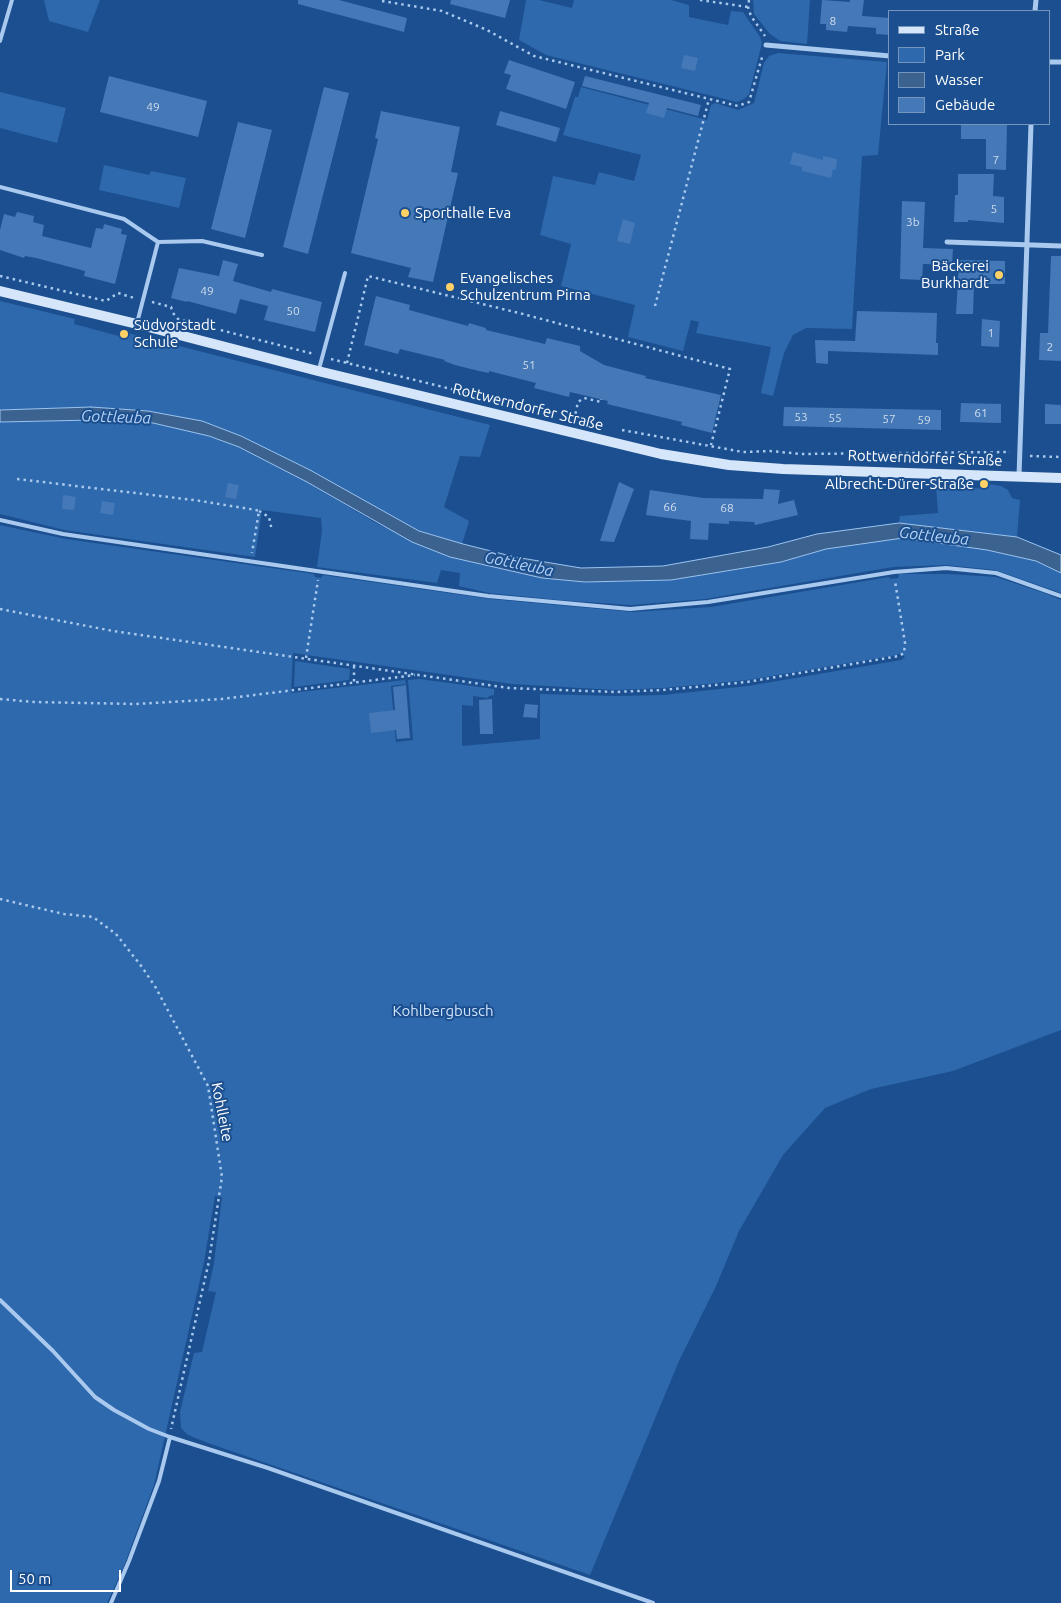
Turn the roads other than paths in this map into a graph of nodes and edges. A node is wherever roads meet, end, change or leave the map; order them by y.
1 (12, 0) edge
2 (0, 41) edge
3 (766, 45) road end
4 (888, 56) edge
5 (1031, 125) edge
6 (0, 188) edge
7 (158, 242) junction
8 (947, 242) dead end
9 (1026, 244) junction
10 (1061, 246) edge
11 (262, 255) dead end
12 (345, 273) dead end
13 (0, 290) edge
14 (137, 324) junction
15 (318, 371) junction
16 (1019, 476) junction
17 (1061, 478) edge
18 (0, 520) edge
19 (1061, 596) edge
20 (0, 1300) edge
21 (170, 1437) junction
22 (111, 1603) edge
23 (653, 1603) edge

1 - 2 lane
3 - 4 street
5 - 9 street
6 - 7 lane
7 - 11 lane
7 - 14 lane
8 - 9 street
9 - 10 street
9 - 16 street
12 - 15 lane
13 - 14 main road, Rottwerndorfer Straße
14 - 15 main road, Rottwerndorfer Straße
15 - 16 main road, Rottwerndorfer Straße
16 - 17 main road, Rottwerndorfer Straße
18 - 19 lane
20 - 21 lane
21 - 22 lane
21 - 23 lane

